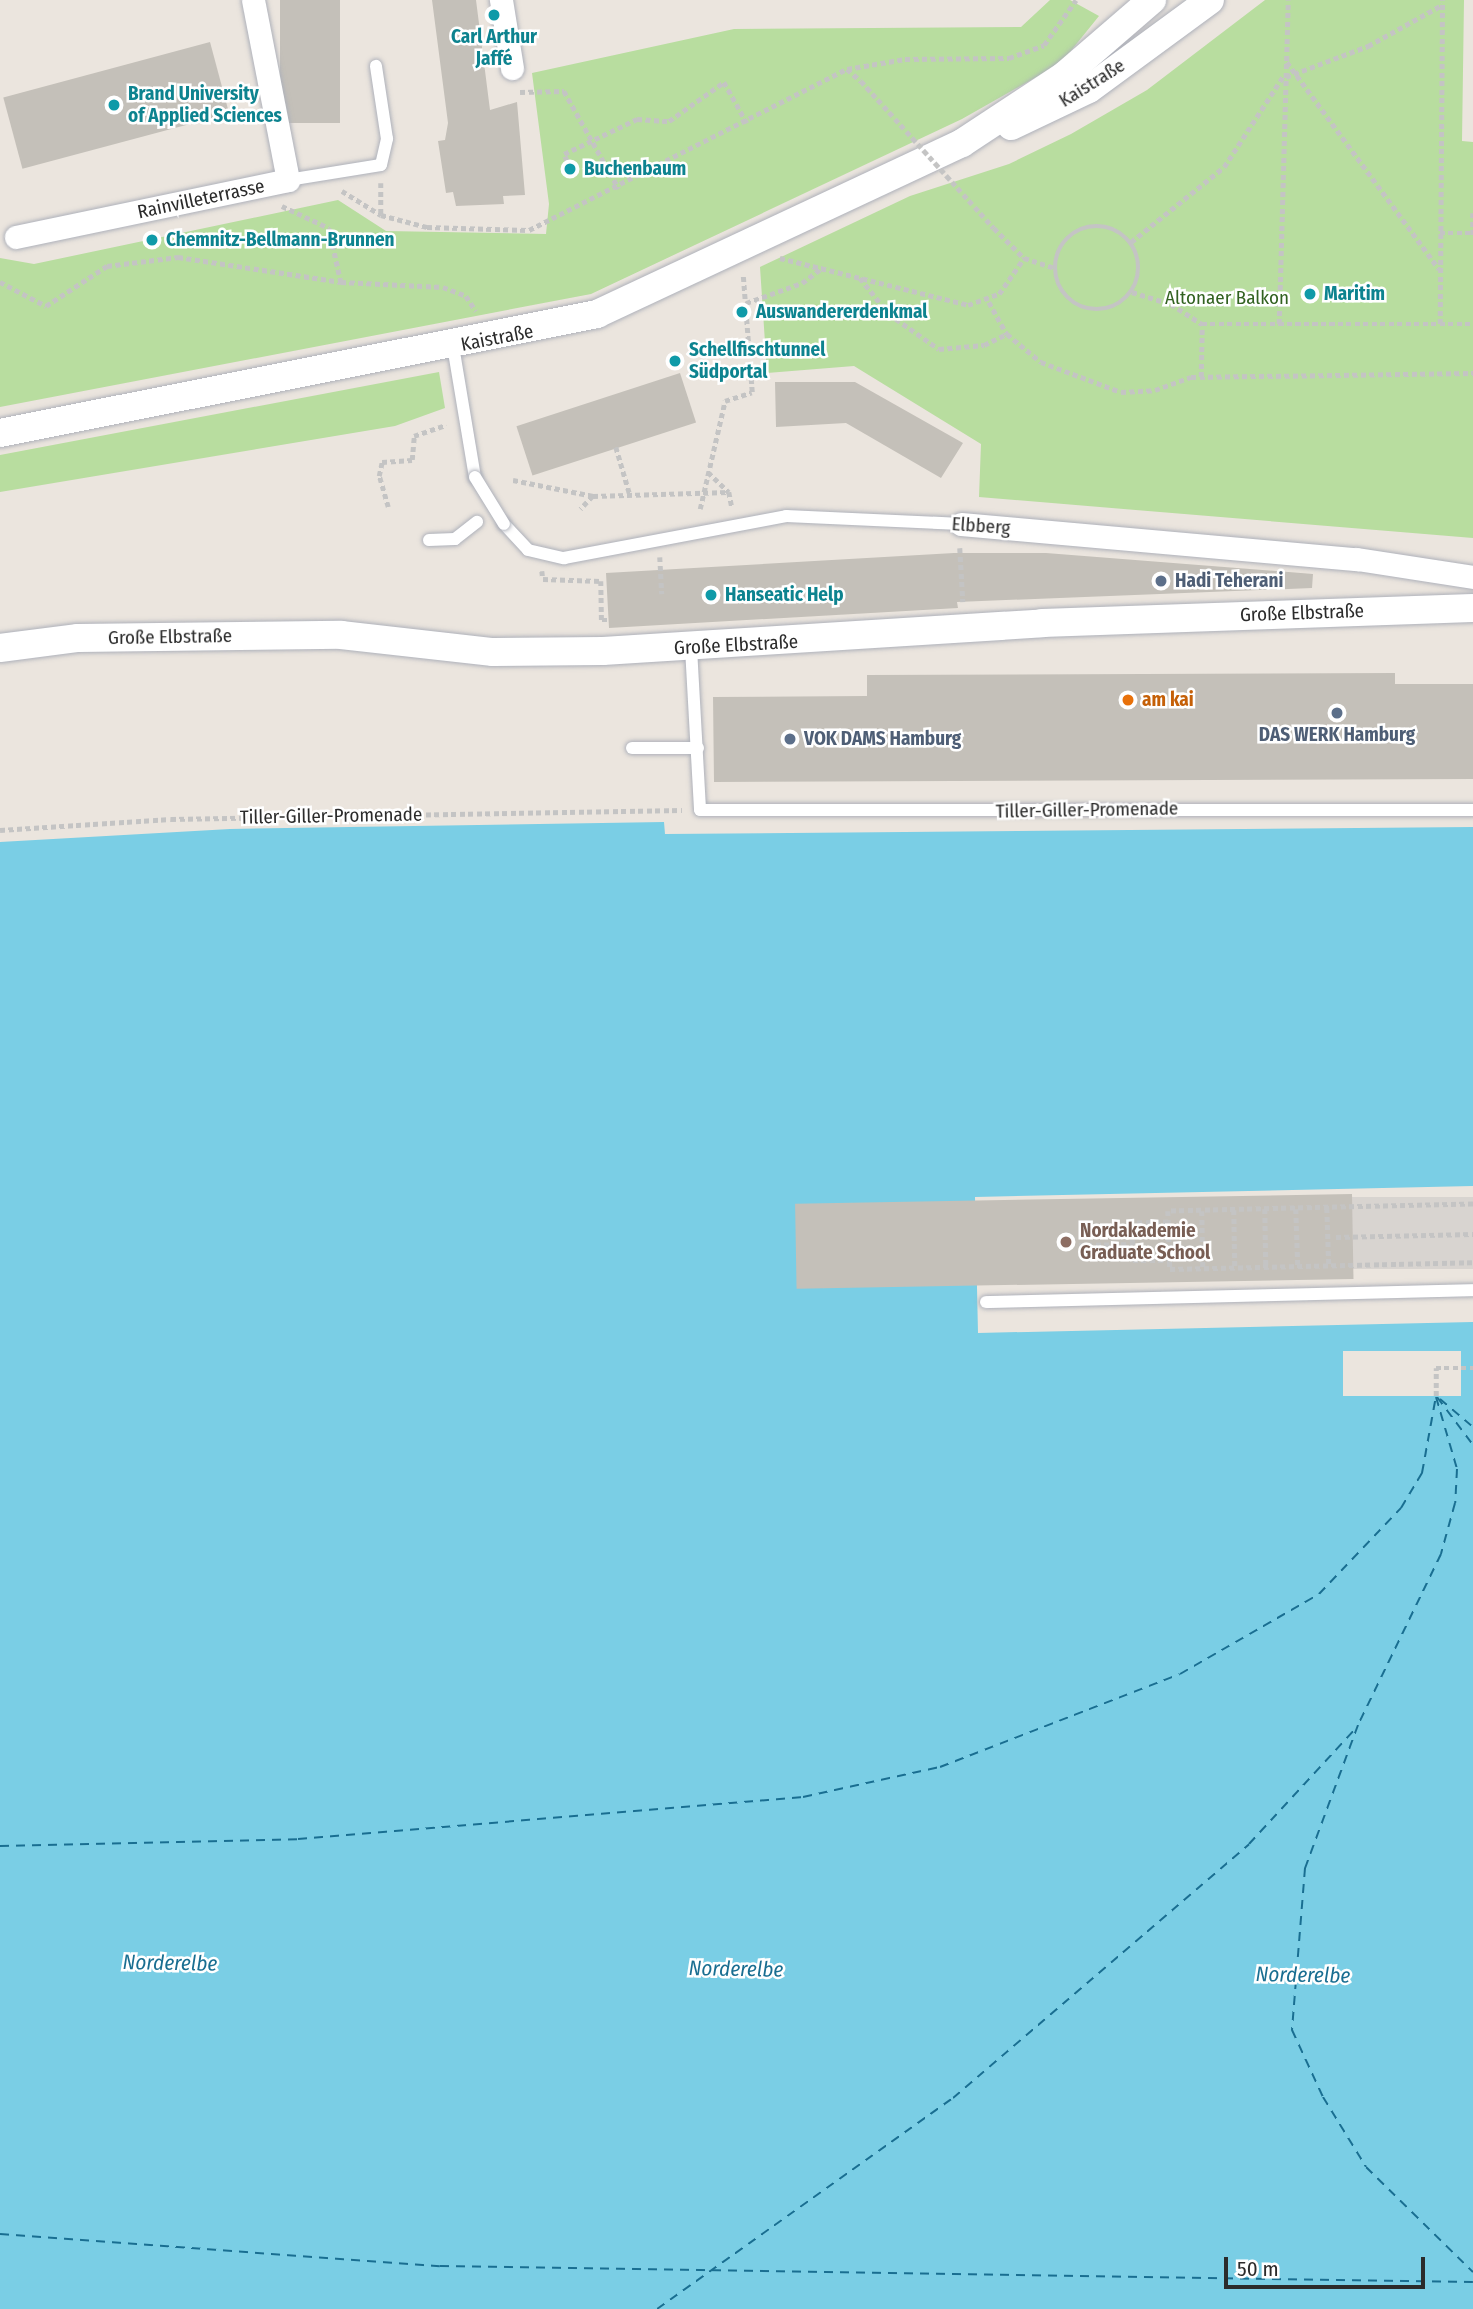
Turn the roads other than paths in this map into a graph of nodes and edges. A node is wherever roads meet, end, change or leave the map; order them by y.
1 (253, 0) edge
2 (501, 0) edge
3 (1152, 0) edge
4 (1210, 0) edge
5 (376, 66) dead end
6 (512, 68) road end
7 (962, 143) junction
8 (288, 180) junction
9 (16, 237) dead end
10 (453, 346) junction
11 (0, 433) edge
12 (477, 522) dead end
13 (960, 532) joint
14 (429, 540) dead end
15 (1473, 577) edge
16 (1473, 608) edge
17 (0, 648) edge
18 (691, 648) junction
19 (632, 748) dead end
20 (698, 748) junction
21 (1473, 810) edge
22 (1473, 1290) edge
23 (986, 1302) dead end

1 - 8 street, Rainvilleterrasse
2 - 6 street
3 - 7 street, Kaistraße
4 - 7 street, Kaistraße
5 - 8 lane
7 - 10 street, Kaistraße
8 - 9 street, Rainvilleterrasse
10 - 11 street, Kaistraße
10 - 13 lane, Elbberg, bridge
12 - 14 lane
13 - 15 street, Elbberg
16 - 18 street, Große Elbstraße
17 - 18 street, Große Elbstraße
18 - 20 lane
19 - 20 lane
20 - 21 lane, Tiller-Giller-Promenade
22 - 23 lane

